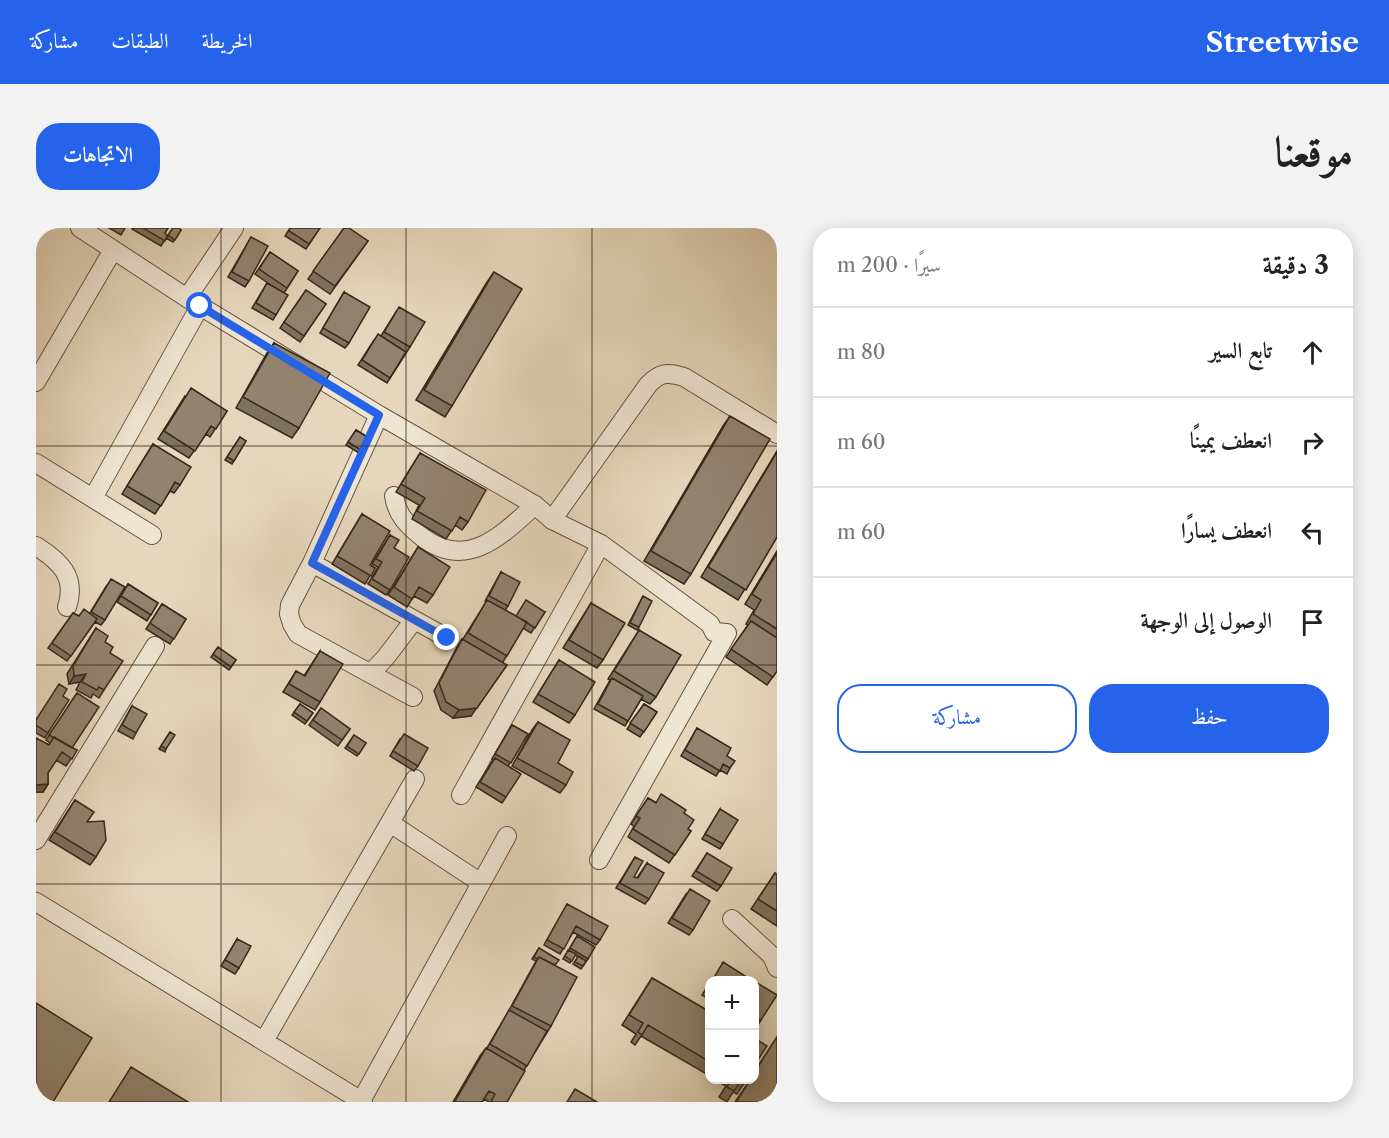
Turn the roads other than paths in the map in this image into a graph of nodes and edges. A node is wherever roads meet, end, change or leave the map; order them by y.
1 (80, 228) edge
2 (234, 228) edge
3 (113, 250) junction
4 (193, 302) junction
5 (36, 382) edge
6 (379, 415) junction
7 (777, 434) edge
8 (36, 463) edge
9 (394, 496) dead end
10 (93, 498) junction
11 (535, 505) junction
12 (552, 520) junction
13 (152, 535) dead end
14 (601, 544) junction
15 (36, 546) edge
16 (312, 563) junction
17 (67, 607) dead end
18 (414, 620) junction
19 (447, 638) dead end
20 (155, 646) dead end
21 (371, 673) junction
22 (413, 697) dead end
23 (415, 779) dead end
24 (461, 795) dead end
25 (390, 823) junction
26 (507, 836) dead end
27 (36, 840) edge
28 (598, 860) dead end
29 (481, 884) junction
30 (36, 902) edge
31 (732, 919) dead end
32 (777, 968) edge
33 (264, 1041) junction
34 (362, 1101) edge

1 - 3 street
2 - 4 street
3 - 4 street
3 - 5 street
4 - 6 street
4 - 10 street
6 - 11 street
6 - 16 street
7 - 12 street
8 - 10 street
9 - 11 street
10 - 13 street
11 - 12 street
12 - 14 street
14 - 24 street
14 - 28 street
15 - 17 street
16 - 18 street
16 - 21 street
18 - 19 street
18 - 21 street
20 - 27 street
21 - 22 street
23 - 25 street
25 - 29 street
25 - 33 street
26 - 29 street
29 - 34 street
30 - 33 street
31 - 32 street
33 - 34 street

